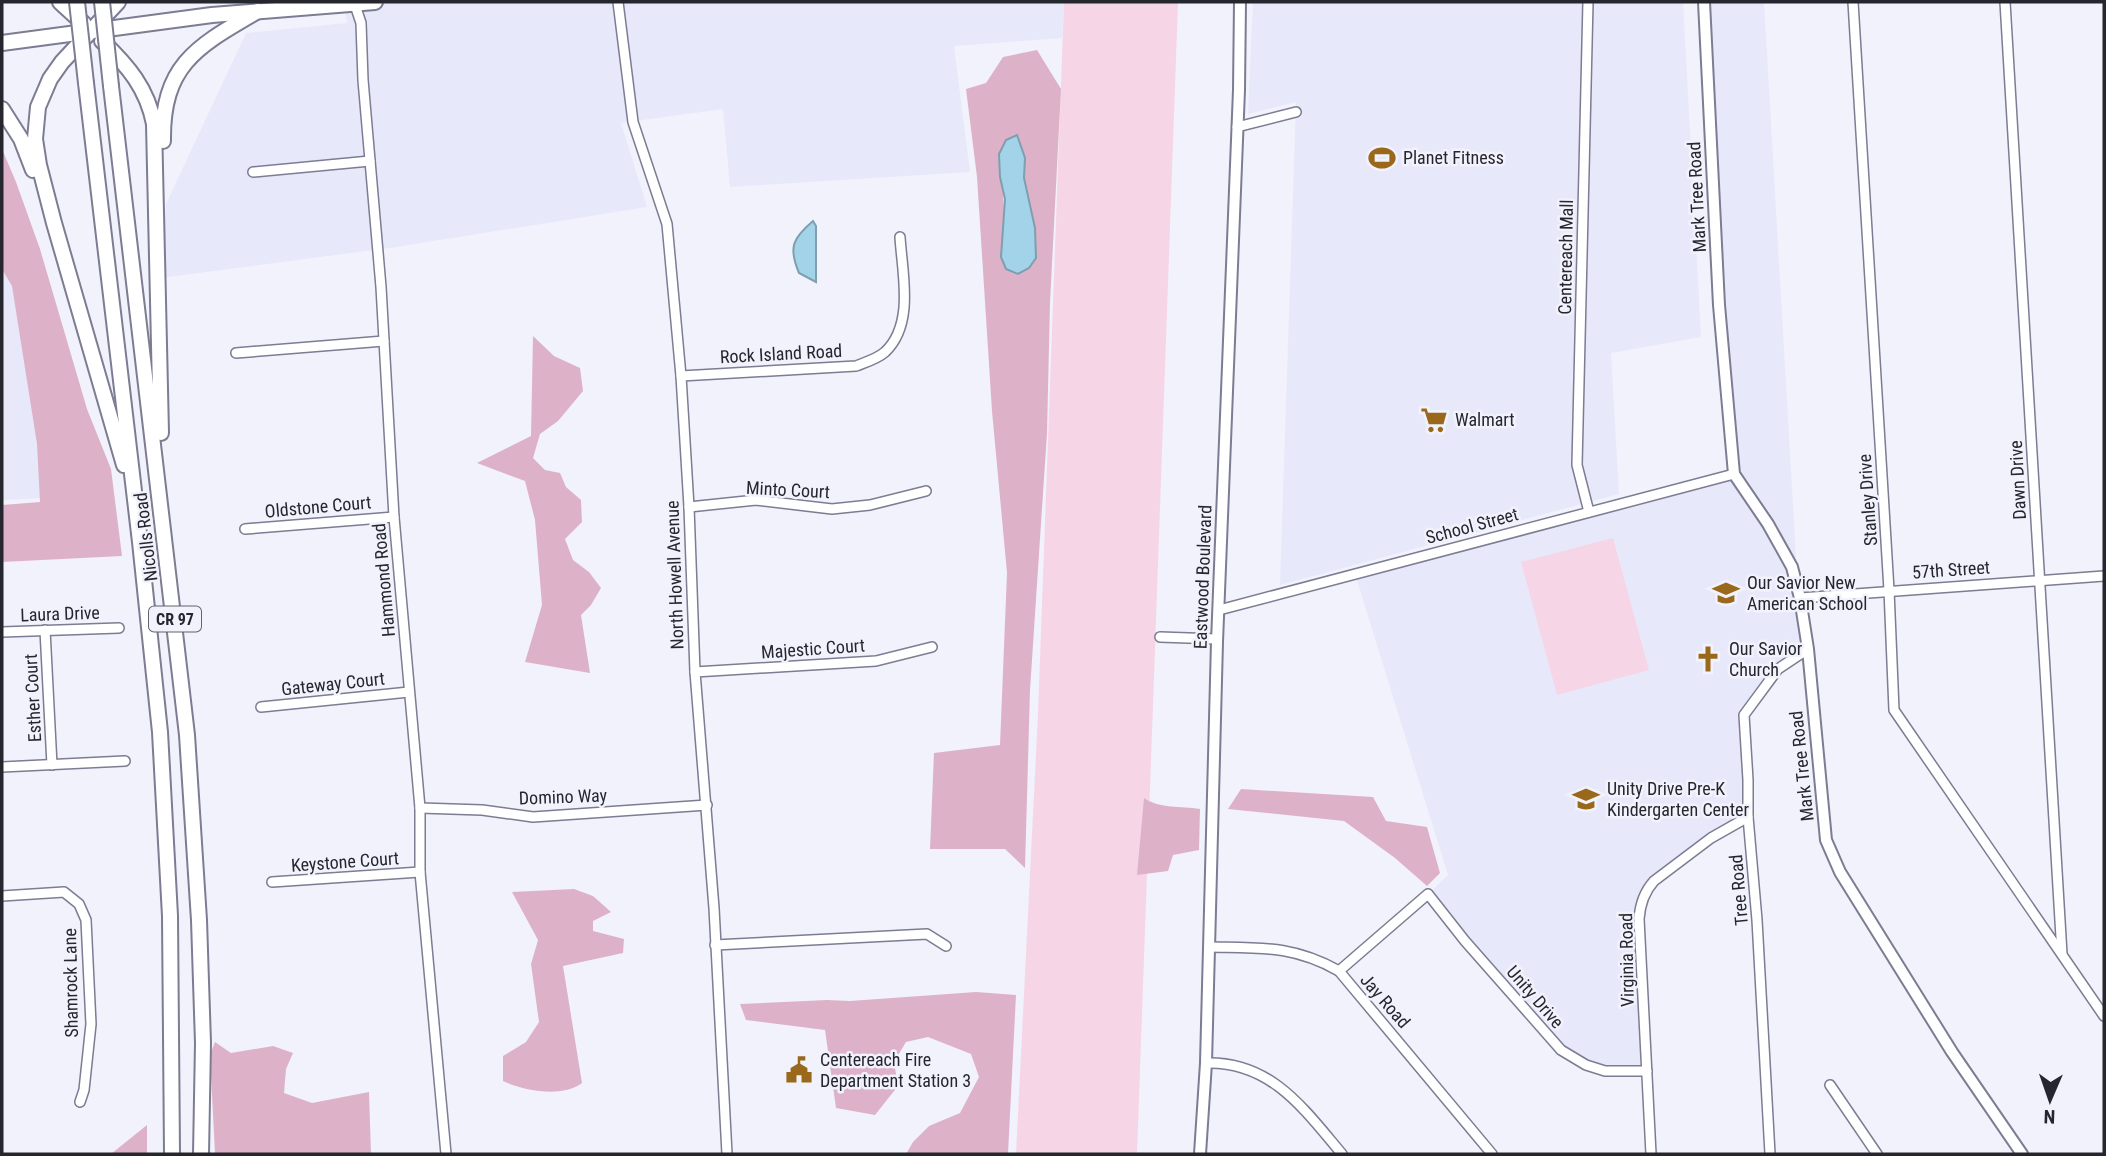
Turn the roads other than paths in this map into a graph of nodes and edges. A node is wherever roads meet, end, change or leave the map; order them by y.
1 (60, 2) edge
2 (77, 2) edge
3 (102, 2) edge
4 (118, 2) edge
5 (375, 2) edge
6 (618, 2) edge
7 (1240, 2) edge
8 (1588, 2) edge
9 (1704, 2) edge
10 (1853, 2) edge
11 (2005, 2) edge
12 (320, 3) edge
13 (354, 3) edge
14 (258, 11) junction
15 (91, 31) junction
16 (2, 43) edge
17 (2, 109) edge
18 (1296, 112) dead end
19 (1237, 127) junction
20 (370, 161) junction
21 (253, 172) dead end
22 (155, 194) junction
23 (54, 223) junction
24 (900, 237) dead end
25 (384, 341) junction
26 (236, 353) dead end
27 (681, 376) junction
28 (1734, 474) junction
29 (926, 491) dead end
30 (161, 501) junction
31 (689, 507) junction
32 (1589, 512) junction
33 (394, 517) junction
34 (244, 529) dead end
35 (140, 542) junction
36 (2104, 576) edge
37 (2040, 580) junction
38 (1889, 590) junction
39 (1800, 598) junction
40 (1219, 610) junction
41 (119, 628) dead end
42 (45, 630) junction
43 (2, 632) edge
44 (1160, 637) dead end
45 (1217, 639) junction
46 (932, 648) dead end
47 (1808, 649) junction
48 (695, 672) junction
49 (409, 692) junction
50 (261, 706) dead end
51 (125, 761) dead end
52 (52, 765) junction
53 (2, 767) edge
54 (706, 805) junction
55 (420, 808) junction
56 (1748, 817) junction
57 (420, 873) junction
58 (272, 882) dead end
59 (2, 896) edge
60 (715, 945) junction
61 (946, 946) dead end
62 (1209, 947) junction
63 (2062, 956) junction
64 (1339, 971) junction
65 (2104, 1016) edge
66 (1206, 1063) junction
67 (1647, 1071) junction
68 (1830, 1085) dead end
69 (80, 1102) dead end
70 (172, 1154) edge
71 (201, 1154) edge
72 (446, 1154) edge
73 (727, 1154) edge
74 (1200, 1154) edge
75 (1342, 1154) edge
76 (1492, 1154) edge
77 (1651, 1154) edge
78 (1770, 1154) edge
79 (1877, 1154) edge
80 (2022, 1154) edge

1 - 15 main road
2 - 35 main road, Nicolls Road / CR 97, bridge
3 - 30 main road, Nicolls Road / CR 97, bridge
4 - 15 main road
5 - 13 main road
6 - 27 street, North Howell Avenue
7 - 19 street, Eastwood Boulevard
8 - 32 street, Centereach Mall
9 - 28 street, Mark Tree Road
10 - 38 street, Stanley Drive
11 - 37 street, Dawn Drive
12 - 13 main road
12 - 14 main road
13 - 20 street, Hammond Road
14 - 15 main road
14 - 22 main road
15 - 16 main road
15 - 22 main road
15 - 23 main road
17 - 23 main road
18 - 19 street
19 - 40 street, Eastwood Boulevard
20 - 21 street
20 - 25 street, Hammond Road
22 - 30 main road
23 - 35 main road
24 - 27 street, Rock Island Road
25 - 26 street
25 - 33 street, Hammond Road
27 - 31 street, North Howell Avenue
28 - 32 street, School Street
28 - 39 street, Mark Tree Road
29 - 31 street, Minto Court
30 - 71 main road, Nicolls Road / CR 97
31 - 48 street, North Howell Avenue
32 - 40 street, School Street
33 - 34 street, Oldstone Court
33 - 49 street, Hammond Road
35 - 70 main road, Nicolls Road / CR 97
36 - 37 street, 57th Street
37 - 38 street, 57th Street
37 - 63 street, Dawn Drive
38 - 39 street, 57th Street
38 - 63 street, Stanley Drive
39 - 47 street, Mark Tree Road
40 - 45 street, Eastwood Boulevard
41 - 42 street, Laura Drive
42 - 43 street, Laura Drive
42 - 52 street, Esther Court
44 - 45 street
45 - 62 street, Eastwood Boulevard
46 - 48 street, Majestic Court
47 - 56 street, Tree Road
47 - 80 street, Mark Tree Road
48 - 54 street, North Howell Avenue
49 - 50 street, Gateway Court
49 - 55 street, Hammond Road
51 - 52 street
52 - 53 street
54 - 55 street, Domino Way
54 - 60 street, North Howell Avenue
55 - 57 street, Hammond Road
56 - 67 street, Virginia Road
56 - 78 street, Tree Road
57 - 58 street, Keystone Court
57 - 72 street, Hammond Road
59 - 69 street, Shamrock Lane
60 - 61 street
60 - 73 street, North Howell Avenue
62 - 64 street, Jay Road
62 - 66 street, Eastwood Boulevard
63 - 65 street, Stanley Drive
64 - 67 street, Unity Drive
64 - 76 street, Jay Road
66 - 74 street, Eastwood Boulevard
66 - 75 street
67 - 77 street, Virginia Road
68 - 79 street

